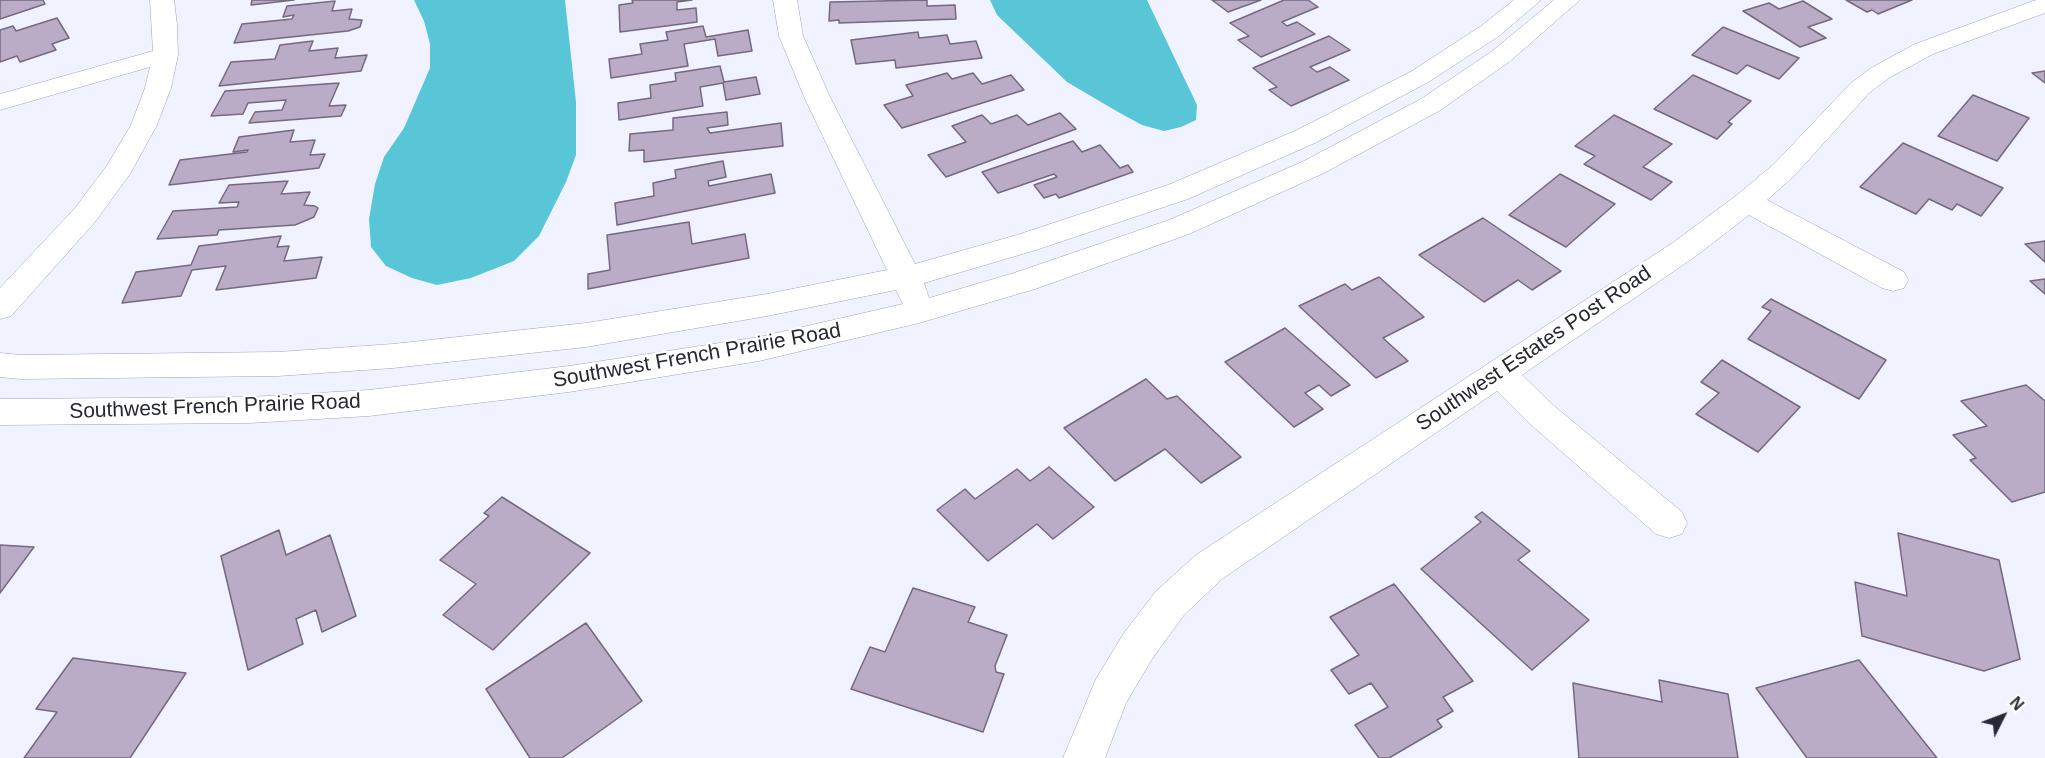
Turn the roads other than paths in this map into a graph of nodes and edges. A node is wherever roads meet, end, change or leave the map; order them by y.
1 (162, 0) edge
2 (784, 0) edge
3 (1529, 0) edge
4 (1568, 0) edge
5 (2045, 5) edge
6 (165, 55) junction
7 (0, 102) edge
8 (1747, 202) junction
9 (906, 277) junction
10 (1893, 280) dead end
11 (0, 308) edge
12 (919, 312) junction
13 (0, 365) edge
14 (1498, 372) junction
15 (0, 412) edge
16 (1669, 523) dead end
17 (1084, 758) edge

1 - 6 street
2 - 9 street
3 - 9 street, Southwest French Prairie Road
4 - 12 street, Southwest French Prairie Road
5 - 8 street, Southwest Estates Post Road
6 - 7 street
6 - 11 street
8 - 10 street
8 - 14 street, Southwest Estates Post Road
9 - 12 street
9 - 13 street, Southwest French Prairie Road
12 - 15 street, Southwest French Prairie Road
14 - 16 street
14 - 17 street, Southwest Estates Post Road

